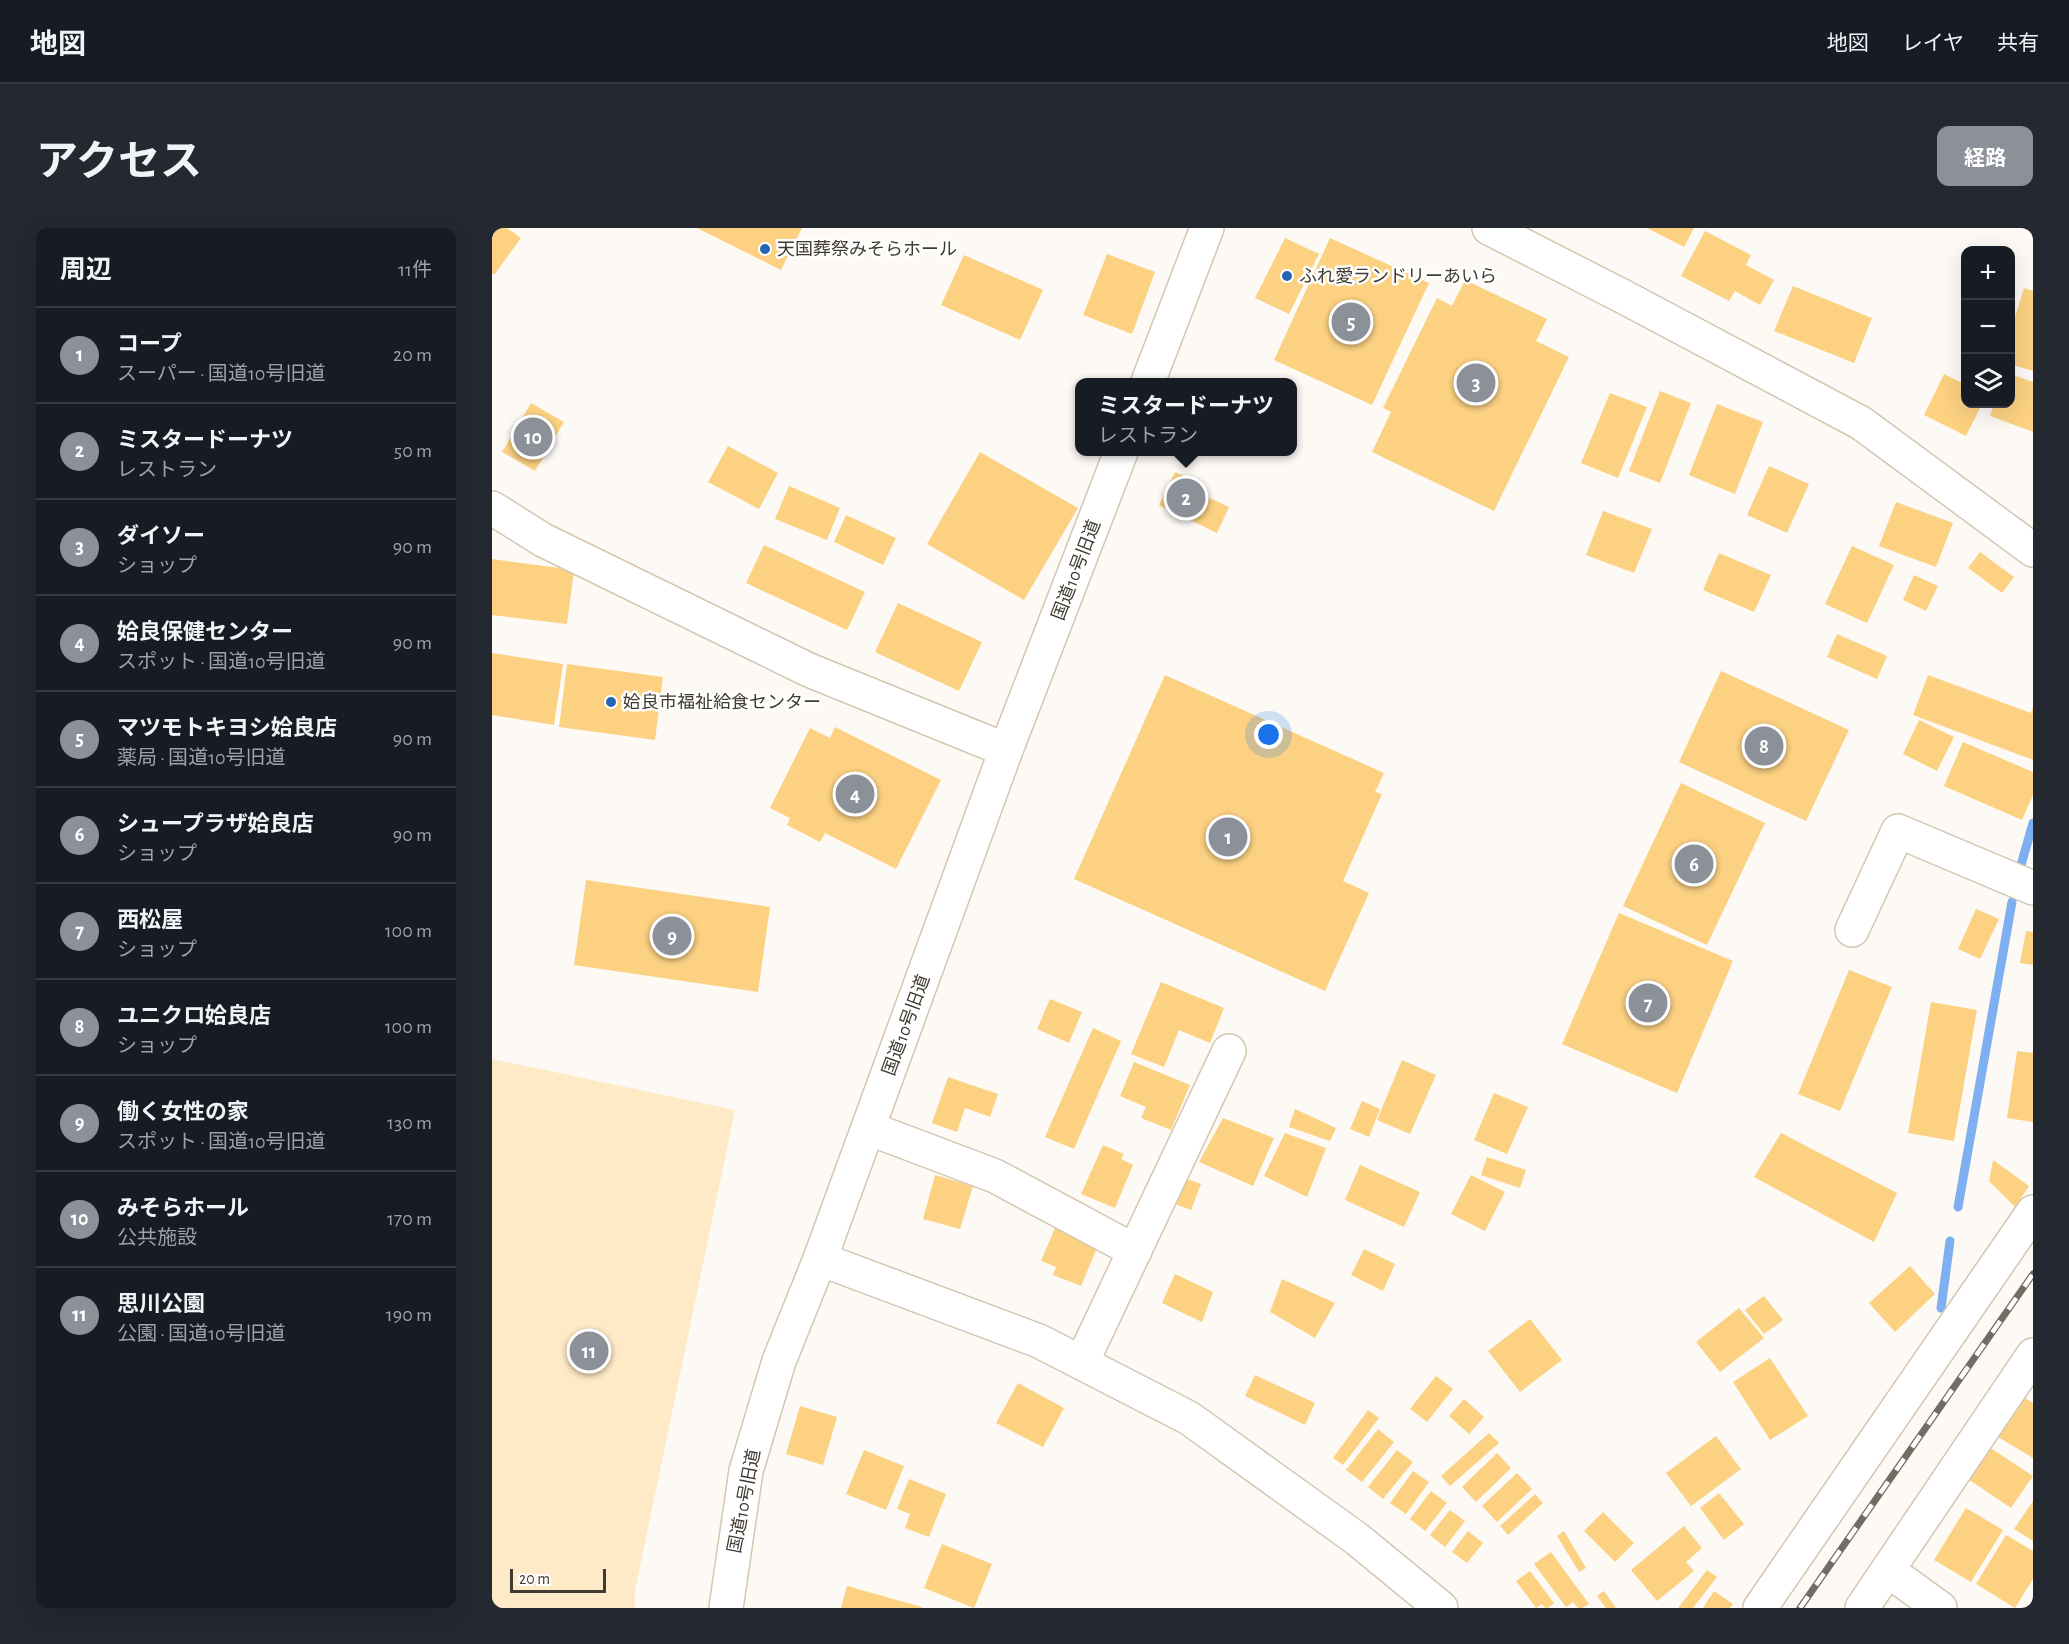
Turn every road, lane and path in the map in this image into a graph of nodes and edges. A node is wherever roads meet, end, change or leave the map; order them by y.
1 (1207, 228) edge
2 (1489, 228) edge
3 (1150, 378) edge
4 (1119, 456) edge
5 (492, 508) edge
6 (2033, 550) edge
7 (1006, 750) junction
8 (2033, 888) edge
9 (1852, 930) dead end
10 (1229, 1051) dead end
11 (868, 1128) junction
12 (2033, 1212) edge
13 (1136, 1251) junction
14 (820, 1259) junction
15 (2033, 1355) edge
16 (1082, 1362) junction
17 (1888, 1571) junction
18 (726, 1608) edge
19 (1441, 1608) edge
20 (1760, 1608) edge
21 (1862, 1608) edge
22 (1940, 1608) edge

1 - 3 street
2 - 6 street
4 - 7 street, 国道10号旧道
5 - 7 street
7 - 11 street, 国道10号旧道
8 - 9 street
10 - 13 street
11 - 13 street
11 - 14 street, 国道10号旧道
12 - 20 street
13 - 16 street
14 - 16 street
14 - 18 street, 国道10号旧道
15 - 17 street
16 - 19 street
17 - 21 street
17 - 22 street

